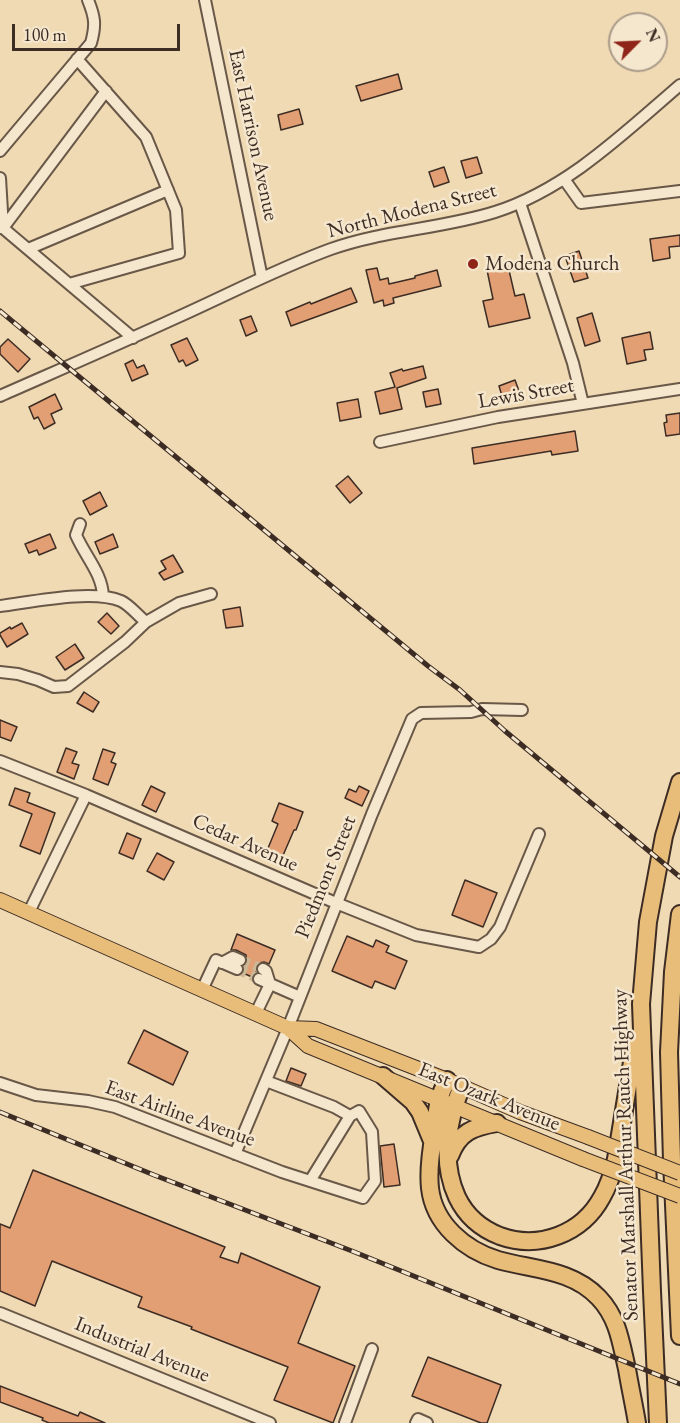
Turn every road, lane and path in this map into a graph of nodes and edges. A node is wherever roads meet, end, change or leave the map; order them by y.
1 (88, 0) edge
2 (205, 0) edge
3 (77, 59) junction
4 (680, 85) edge
5 (106, 91) junction
6 (0, 151) edge
7 (0, 178) edge
8 (564, 179) junction
9 (168, 190) junction
10 (680, 191) edge
11 (520, 203) junction
12 (2, 228) edge
13 (28, 249) junction
14 (262, 278) junction
15 (69, 284) junction
16 (132, 338) junction
17 (680, 389) edge
18 (0, 396) edge
19 (583, 404) junction
20 (380, 442) dead end
21 (80, 524) dead end
22 (211, 594) dead end
23 (103, 596) junction
24 (0, 606) edge
25 (146, 622) junction
26 (0, 672) edge
27 (522, 710) dead end
28 (0, 761) edge
29 (680, 782) edge
30 (86, 795) junction
31 (539, 834) dead end
32 (0, 900) edge
33 (336, 903) junction
34 (29, 912) junction
35 (680, 914) edge
36 (239, 965) tunnel mouth
37 (261, 974) tunnel mouth
38 (270, 984) junction
39 (202, 990) junction
40 (300, 997) junction
41 (641, 1004) junction
42 (256, 1013) junction
43 (288, 1028) junction
44 (383, 1076) junction
45 (266, 1081) junction
46 (0, 1083) edge
47 (454, 1083) junction
48 (446, 1103) junction
49 (350, 1116) junction
50 (497, 1123) junction
51 (432, 1142) junction
52 (235, 1154) junction
53 (448, 1163) junction
54 (680, 1173) edge
55 (310, 1181) junction
56 (648, 1184) junction
57 (680, 1196) edge
58 (680, 1206) edge
59 (676, 1229) junction
60 (0, 1313) edge
61 (680, 1336) edge
62 (372, 1348) dead end
63 (270, 1423) edge
64 (345, 1423) edge
65 (416, 1423) edge
66 (427, 1423) edge
67 (637, 1423) edge
68 (658, 1423) edge

1 - 3 street
2 - 14 street, East Harrison Avenue
3 - 5 street
3 - 6 street
4 - 8 street, North Modena Street
5 - 9 street
5 - 12 street
7 - 12 street
8 - 10 street
8 - 11 street, North Modena Street
9 - 13 street
9 - 15 street
11 - 14 street, North Modena Street
11 - 19 street
12 - 13 street
13 - 15 street
14 - 16 street, North Modena Street
15 - 16 street
16 - 18 street, North Modena Street
17 - 19 street, Lewis Street
19 - 20 street, Lewis Street
21 - 23 street
22 - 25 street
23 - 24 street
23 - 25 street
25 - 26 street
27 - 33 street, Piedmont Street
28 - 30 street, Cedar Avenue
29 - 41 highway, Senator Marshall Arthur Rauch Highway
30 - 33 street, Cedar Avenue
30 - 34 street
31 - 33 street, Cedar Avenue
32 - 34 main road, East Ozark Avenue
33 - 40 street, Piedmont Street
34 - 39 main road, East Ozark Avenue
35 - 59 highway
36 - 39 street
37 - 38 street
38 - 40 street
38 - 42 street
39 - 42 main road, East Ozark Avenue
40 - 43 street, Piedmont Street
41 - 53 highway
41 - 56 highway, Senator Marshall Arthur Rauch Highway
42 - 43 main road, East Ozark Avenue
43 - 44 main road, East Ozark Avenue
43 - 45 street, Piedmont Street
43 - 47 main road, East Ozark Avenue
44 - 48 main road, East Ozark Avenue
44 - 51 highway
45 - 49 street
45 - 52 street, Piedmont Street
46 - 52 street, East Airline Avenue
47 - 48 highway
47 - 54 main road, East Ozark Avenue, bridge
48 - 50 main road, East Ozark Avenue
48 - 51 highway
48 - 53 highway
49 - 55 street
49 - 55 street, East Airline Avenue
50 - 53 highway
50 - 56 main road, East Ozark Avenue, bridge
51 - 67 highway
52 - 55 street, East Airline Avenue
56 - 57 main road, East Ozark Avenue, bridge
56 - 68 highway, Senator Marshall Arthur Rauch Highway
58 - 59 highway
59 - 61 highway
60 - 63 street, Industrial Avenue
62 - 64 street
65 - 66 street

